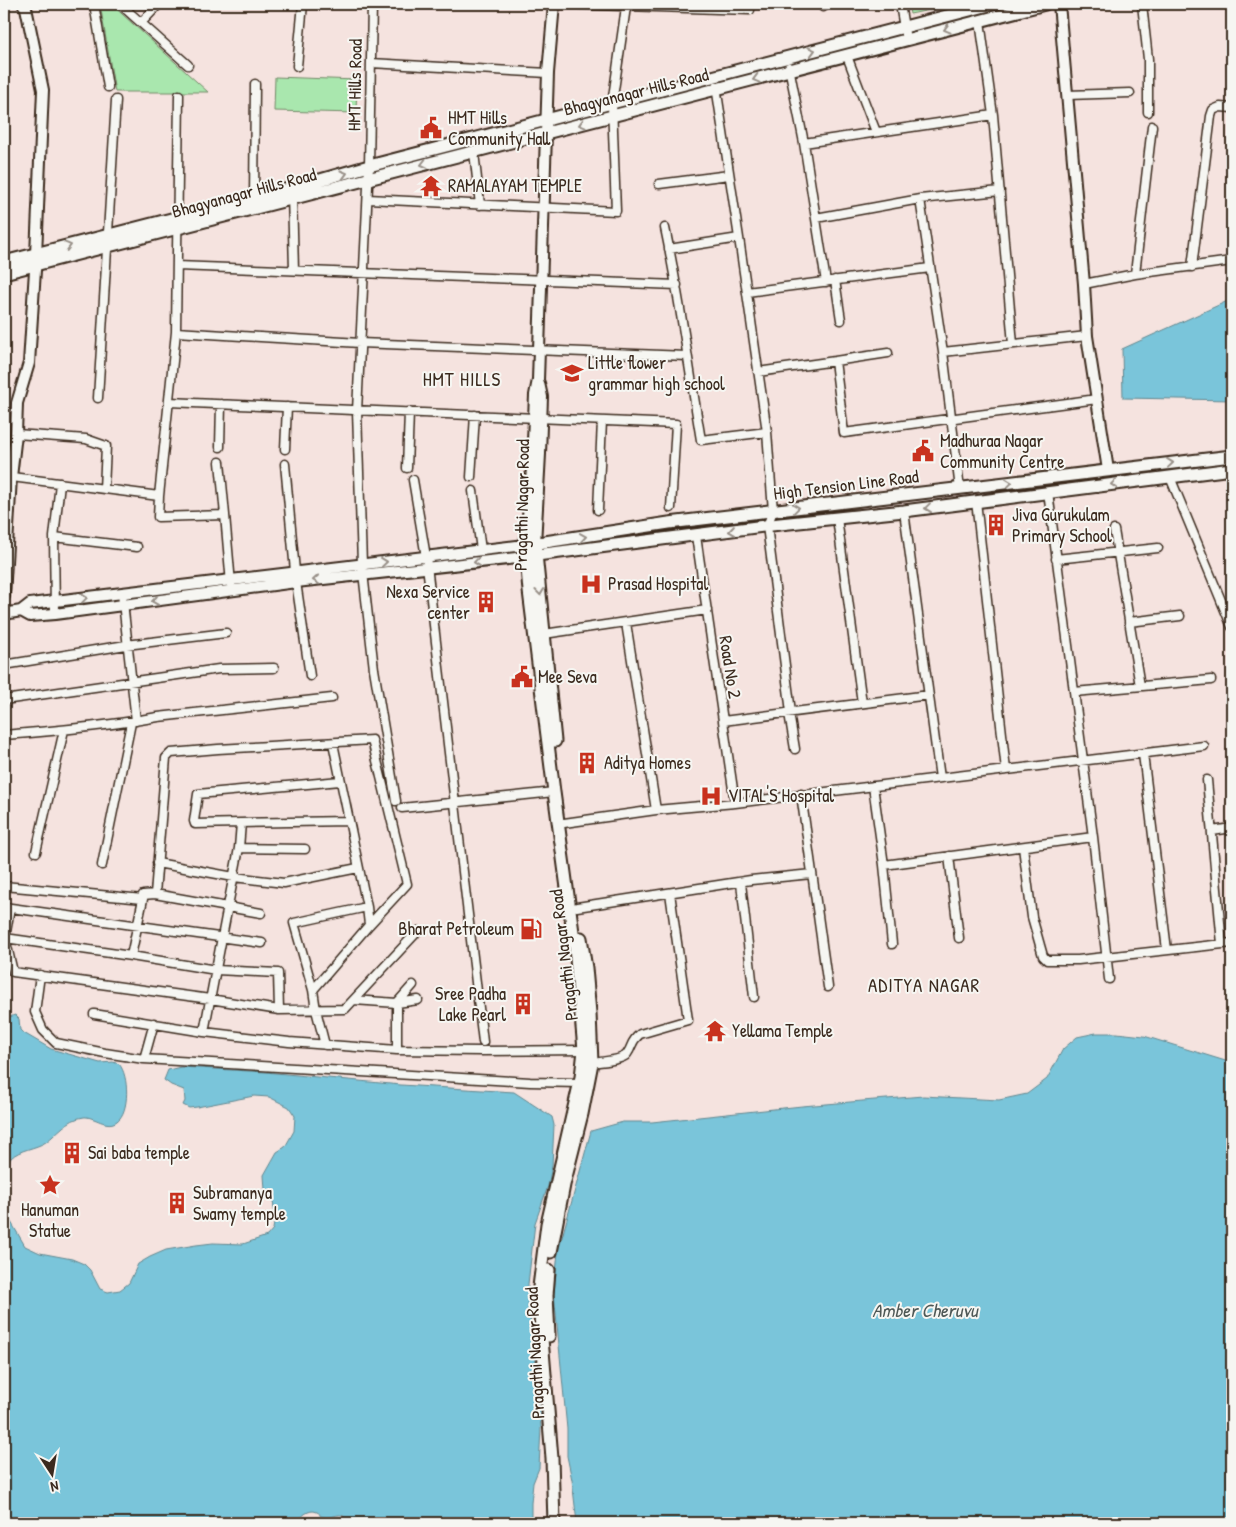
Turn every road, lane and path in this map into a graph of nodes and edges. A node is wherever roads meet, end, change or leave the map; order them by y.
1 (23, 4) edge
2 (94, 4) edge
3 (120, 4) edge
4 (159, 4) edge
5 (303, 4) edge
6 (372, 4) edge
7 (554, 4) edge
8 (562, 4) edge
9 (900, 4) edge
10 (992, 4) edge
11 (1045, 4) edge
12 (1059, 4) edge
13 (1142, 4) edge
14 (626, 7) junction
15 (750, 10) dead end
16 (980, 21) junction
17 (142, 23) junction
18 (904, 27) junction
19 (882, 32) junction
20 (906, 40) junction
21 (885, 46) junction
22 (847, 56) junction
23 (788, 58) junction
24 (371, 62) junction
25 (188, 65) dead end
26 (297, 66) dead end
27 (790, 70) junction
28 (548, 73) junction
29 (714, 77) junction
30 (255, 84) dead end
31 (108, 87) dead end
32 (716, 90) junction
33 (1130, 93) dead end
34 (179, 95) dead end
35 (1067, 95) junction
36 (116, 100) dead end
37 (612, 104) junction
38 (1232, 108) edge
39 (1148, 112) dead end
40 (993, 115) junction
41 (613, 116) junction
42 (548, 120) junction
43 (1152, 126) dead end
44 (876, 132) junction
45 (547, 134) junction
46 (804, 143) junction
47 (474, 152) junction
48 (369, 172) junction
49 (730, 175) junction
50 (659, 184) dead end
51 (1000, 191) junction
52 (292, 193) junction
53 (368, 199) junction
54 (920, 199) junction
55 (254, 203) junction
56 (480, 205) junction
57 (544, 208) junction
58 (816, 218) junction
59 (178, 223) junction
60 (664, 228) dead end
61 (739, 238) junction
62 (107, 241) junction
63 (669, 249) junction
64 (35, 260) junction
65 (1232, 261) edge
66 (4, 262) edge
67 (178, 266) junction
68 (1192, 267) junction
69 (930, 268) junction
70 (294, 270) junction
71 (364, 272) junction
72 (4, 273) edge
73 (1135, 274) junction
74 (541, 280) junction
75 (835, 280) junction
76 (826, 282) junction
77 (1084, 284) junction
78 (677, 285) junction
79 (747, 292) junction
80 (841, 320) dead end
81 (176, 332) junction
82 (1087, 336) junction
83 (360, 343) junction
84 (1013, 344) junction
85 (538, 350) junction
86 (943, 352) junction
87 (888, 354) dead end
88 (687, 356) junction
89 (835, 361) junction
90 (758, 372) junction
91 (98, 398) dead end
92 (1097, 399) junction
93 (169, 402) junction
94 (221, 404) junction
95 (288, 407) junction
96 (358, 411) junction
97 (409, 412) junction
98 (475, 415) junction
99 (537, 418) junction
100 (952, 418) junction
101 (602, 421) junction
102 (766, 432) junction
103 (16, 434) junction
104 (220, 447) dead end
105 (285, 450) dead end
106 (1232, 456) edge
107 (220, 462) dead end
108 (285, 464) dead end
109 (407, 468) dead end
110 (1232, 469) edge
111 (1108, 470) junction
112 (7, 476) edge
113 (471, 477) dead end
114 (1170, 477) junction
115 (413, 480) dead end
116 (60, 483) junction
117 (104, 489) junction
118 (960, 489) junction
119 (473, 491) dead end
120 (1048, 492) junction
121 (159, 496) junction
122 (976, 501) junction
123 (671, 508) dead end
124 (598, 510) dead end
125 (773, 510) junction
126 (904, 510) junction
127 (225, 515) junction
128 (837, 518) junction
129 (767, 526) junction
130 (1114, 530) dead end
131 (696, 536) junction
132 (54, 537) junction
133 (137, 547) dead end
134 (1158, 548) dead end
135 (481, 550) junction
136 (530, 550) junction
137 (1118, 552) junction
138 (426, 557) junction
139 (1056, 560) junction
140 (362, 564) junction
141 (428, 568) junction
142 (362, 576) junction
143 (296, 577) junction
144 (231, 579) junction
145 (232, 591) junction
146 (122, 593) junction
147 (4, 596) edge
148 (55, 602) junction
149 (124, 606) junction
150 (707, 610) junction
151 (21, 611) junction
152 (4, 614) edge
153 (55, 614) junction
154 (1180, 616) dead end
155 (1129, 622) junction
156 (626, 623) junction
157 (1232, 627) edge
158 (226, 633) dead end
159 (544, 634) junction
160 (126, 645) junction
161 (4, 665) edge
162 (274, 668) dead end
163 (310, 676) dead end
164 (1211, 680) dead end
165 (132, 682) junction
166 (1140, 686) junction
167 (1074, 692) junction
168 (929, 695) junction
169 (332, 698) dead end
170 (4, 700) edge
171 (862, 703) junction
172 (790, 713) junction
173 (723, 721) junction
174 (133, 722) junction
175 (64, 730) junction
176 (4, 735) edge
177 (333, 743) junction
178 (1204, 746) dead end
179 (794, 749) dead end
180 (1143, 754) junction
181 (1083, 761) junction
182 (1006, 770) junction
183 (940, 778) junction
184 (1207, 780) dead end
185 (340, 781) junction
186 (873, 786) junction
187 (554, 792) junction
188 (801, 794) junction
189 (396, 801) dead end
190 (456, 802) junction
191 (735, 803) junction
192 (402, 808) dead end
193 (656, 810) junction
194 (348, 820) junction
195 (241, 823) junction
196 (564, 823) junction
197 (1232, 828) edge
198 (1212, 831) junction
199 (1093, 837) junction
200 (1023, 847) junction
201 (239, 848) junction
202 (305, 849) dead end
203 (36, 852) dead end
204 (949, 856) junction
205 (157, 863) junction
206 (102, 865) dead end
207 (884, 865) junction
208 (358, 868) junction
209 (812, 874) junction
210 (234, 877) junction
211 (740, 882) junction
212 (4, 886) edge
213 (670, 893) junction
214 (155, 894) junction
215 (143, 900) junction
216 (366, 907) junction
217 (577, 907) junction
218 (7, 908) edge
219 (228, 908) junction
220 (261, 913) dead end
221 (369, 925) junction
222 (137, 926) junction
223 (418, 930) dead end
224 (6, 938) junction
225 (959, 938) dead end
226 (222, 939) junction
227 (262, 943) dead end
228 (1232, 943) edge
229 (892, 944) dead end
230 (1222, 944) junction
231 (1167, 950) junction
232 (131, 956) junction
233 (1107, 956) junction
234 (582, 969) junction
235 (216, 970) junction
236 (40, 975) junction
237 (1109, 979) dead end
238 (413, 985) dead end
239 (828, 987) dead end
240 (313, 990) junction
241 (754, 997) dead end
242 (210, 999) junction
243 (354, 1000) junction
244 (418, 1000) dead end
245 (397, 1003) junction
246 (279, 1010) junction
247 (316, 1010) junction
248 (94, 1014) dead end
249 (154, 1023) junction
250 (204, 1032) junction
251 (483, 1042) dead end
252 (325, 1045) junction
253 (397, 1050) junction
254 (584, 1050) junction
255 (144, 1059) junction
256 (592, 1063) junction
257 (580, 1083) junction
258 (554, 1523) edge
259 (562, 1523) edge

1 - 64 street
2 - 31 street
3 - 17 street
4 - 17 street
5 - 26 street
6 - 24 street, HMT Hills Road
7 - 28 street, Pragathi Nagar Road
8 - 14 street
9 - 18 street
10 - 18 main road, Bhagyanagar Hills Road
11 - 16 main road, Bhagyanagar Hills Road
12 - 35 street
13 - 39 street
14 - 15 street
14 - 37 street
16 -> 20 main road, Bhagyanagar Hills Road
16 - 40 street
17 - 25 street
18 - 19 main road, Bhagyanagar Hills Road
18 - 20 street
19 - 21 main road
23 -> 19 main road, Bhagyanagar Hills Road
20 - 21 main road, Bhagyanagar Hills Road
21 - 22 main road, Bhagyanagar Hills Road
22 - 27 main road, Bhagyanagar Hills Road
22 - 44 street
23 - 27 street
23 - 29 main road, Bhagyanagar Hills Road
24 - 28 street
24 - 48 street, HMT Hills Road
27 -> 32 main road, Bhagyanagar Hills Road
27 - 46 street
28 - 42 street, Pragathi Nagar Road
29 - 32 street
29 - 37 main road, Bhagyanagar Hills Road
30 - 55 street
32 - 41 main road, Bhagyanagar Hills Road
32 - 49 street
33 - 35 street
34 - 59 street
35 - 77 street
36 - 62 street
37 - 41 street
37 - 42 main road, Bhagyanagar Hills Road
38 - 68 street
40 - 44 street
40 - 51 street
41 -> 45 main road, Bhagyanagar Hills Road
41 - 57 street
42 - 45 street, Pragathi Nagar Road
42 - 48 main road, Bhagyanagar Hills Road
43 - 73 street
44 - 46 street
45 - 47 main road, Bhagyanagar Hills Road
45 - 57 street, Pragathi Nagar Road
46 - 58 street
47 -> 48 main road, Bhagyanagar Hills Road
47 - 56 street
48 - 52 main road, Bhagyanagar Hills Road
48 - 53 street, HMT Hills Road
49 - 50 street
49 - 61 street
51 - 54 street
51 - 84 street
52 - 55 main road, Bhagyanagar Hills Road
52 - 70 street
53 - 56 street
53 - 71 street, HMT Hills Road
54 - 58 street
54 - 69 street
55 - 59 main road, Bhagyanagar Hills Road
56 - 57 street
57 - 74 street, Pragathi Nagar Road
58 - 76 street
59 - 62 main road, Bhagyanagar Hills Road
59 - 67 street
60 - 63 street
61 - 63 street
61 - 79 street
62 - 64 main road, Bhagyanagar Hills Road
62 - 91 street
63 - 78 street
64 - 66 main road, Bhagyanagar Hills Road
64 - 72 main road, Bhagyanagar Hills Road
64 - 103 street
65 - 68 street
67 - 70 street
67 - 81 street
68 - 73 street
69 - 75 street
69 - 86 street
70 - 71 street
71 - 74 street
71 - 83 street, HMT Hills Road
73 - 77 street
74 - 78 street
74 - 85 street, Pragathi Nagar Road
75 - 76 street
75 - 80 street
76 - 79 street
77 - 82 street
78 - 88 street
79 - 90 street
81 - 83 street
81 - 93 street
82 - 84 street
82 - 92 street
83 - 85 street
83 - 96 street, HMT Hills Road
84 - 86 street
85 - 88 street
85 - 99 street, Pragathi Nagar Road
86 - 100 street
87 - 89 street
88 - 102 street
89 - 90 street
89 - 100 street
90 - 102 street
92 - 100 street
92 - 111 street
93 - 94 street
93 - 121 street
94 - 95 street
94 - 104 street
95 - 96 street
95 - 105 street
96 - 97 street
96 - 140 street, HMT Hills Road
97 - 98 street
97 - 109 street
98 - 99 street
98 - 113 street
99 - 101 street
99 - 136 street, Pragathi Nagar Road
100 - 118 street
101 - 123 street
101 - 124 street
102 - 125 street
103 - 112 street
103 - 117 street
111 -> 106 main road, High Tension Line Road
107 - 127 street
108 - 143 street
110 - 114 main road, High Tension Line Road
118 -> 111 main road, High Tension Line Road
112 - 116 street
112 - 147 street
114 -> 120 main road, High Tension Line Road
114 - 157 street
115 - 138 street
116 - 117 street
116 - 132 street
117 - 121 street
125 -> 118 main road, High Tension Line Road
119 - 135 street
120 - 122 main road, High Tension Line Road
120 - 139 street
121 - 127 street
122 -> 126 main road, High Tension Line Road
122 - 182 street
125 - 129 street
136 -> 125 main road, High Tension Line Road
126 - 128 main road, High Tension Line Road
126 - 168 street
127 - 144 street
128 - 129 main road, High Tension Line Road
128 - 171 street
129 -> 131 main road, High Tension Line Road
129 - 172 street
130 - 137 street
131 - 136 main road, High Tension Line Road
131 - 150 street, Road No 2
132 - 133 street
132 - 148 street
134 - 137 street
135 - 136 street
135 - 138 street
136 -> 141 street
136 -> 159 main road, Pragathi Nagar Road
136 - 187 main road, Pragathi Nagar Road
137 - 139 street
137 - 155 street
140 -> 138 street
138 - 141 street
139 - 167 street
140 - 142 street, HMT Hills Road
140 - 143 street
141 - 142 street
141 - 190 street
142 -> 143 street
142 - 189 street, HMT Hills Road
143 - 144 street
143 - 145 street
143 - 163 street
144 - 145 street
144 - 146 street
145 -> 149 street
148 -> 146 street
146 - 149 street
148 - 151 street
148 - 153 street
149 - 153 street
149 - 160 street
150 - 156 street
150 - 173 street, Road No 2
151 - 152 street
151 - 153 street
154 - 155 street
155 - 166 street
156 - 159 street
156 - 193 street
158 - 160 street
159 - 196 main road, Pragathi Nagar Road
160 - 161 street
160 - 165 street
162 - 165 street
164 - 166 street
165 - 170 street
165 - 174 street
166 - 167 street
167 - 181 street
168 - 171 street
168 - 183 street
169 - 174 street
171 - 172 street
172 - 173 street
172 - 179 street
173 - 191 street, Road No 2
174 - 175 street
174 - 206 street
175 - 176 street
175 - 203 street
177 - 185 street
177 - 205 street
177 - 221 street
178 - 180 street
180 - 181 street
180 - 231 street
181 - 182 street
181 - 199 street
182 - 183 street
183 - 186 street
184 - 198 street
185 - 194 street
185 - 195 street
186 - 188 street
186 - 207 street
187 - 190 street
187 - 234 main road, Pragathi Nagar Road
188 - 191 street
188 - 209 street
190 - 192 street
190 - 251 street
191 - 193 street
193 - 196 street
194 - 195 street
194 - 208 street
195 - 201 street
196 - 217 main road, Pragathi Nagar Road
197 - 198 street
198 - 230 street
199 - 200 street
199 - 233 street
200 - 204 street
200 - 233 street
201 - 202 street
201 - 210 street
204 - 207 street
204 - 225 street
205 - 210 street
205 - 214 street
207 - 229 street
208 - 210 street
208 - 216 street
209 - 211 street
209 - 239 street
210 - 219 street
211 - 213 street
211 - 241 street
212 - 215 street
213 - 217 street
213 - 256 street
214 - 215 street
214 - 219 street
215 - 222 street
216 - 221 street
216 - 240 street
217 - 234 main road, Pragathi Nagar Road
218 - 222 street
218 - 224 street
219 - 220 street
219 - 226 street
221 - 240 street
222 - 226 street
222 - 232 street
223 - 243 street
224 - 232 street
224 - 236 street
226 - 227 street
226 - 235 street
228 - 230 street
230 - 231 street
231 - 233 street
232 - 235 street
233 - 237 street
234 - 254 main road
234 - 256 main road, Pragathi Nagar Road
235 - 242 street
235 - 246 street
236 - 242 street
236 - 255 street
238 - 245 street
240 - 247 street
242 - 246 street
242 - 250 street
243 - 245 street
243 - 247 street
244 - 245 street
245 - 253 street
246 - 247 street
247 - 252 street
248 - 249 street
249 - 250 street
249 - 255 street
250 - 252 street
252 - 253 street
253 - 254 street
254 - 257 main road
255 - 257 street
256 - 259 main road, Pragathi Nagar Road
257 - 258 main road

